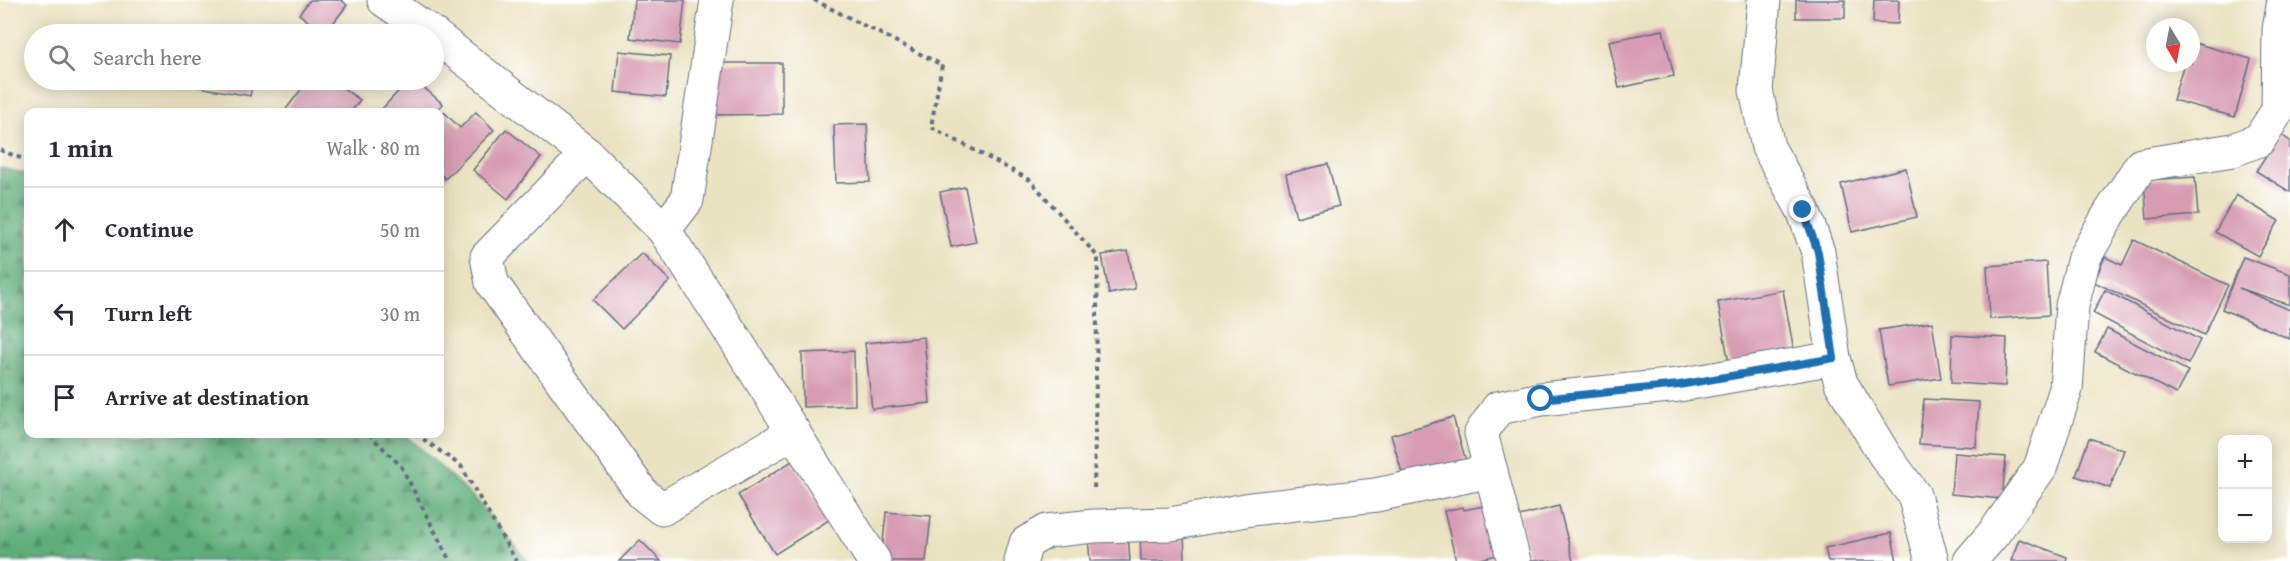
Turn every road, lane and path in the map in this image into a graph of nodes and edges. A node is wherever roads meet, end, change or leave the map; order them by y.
1 (384, 0) edge
2 (717, 0) edge
3 (814, 0) edge
4 (1764, 0) edge
5 (2284, 0) edge
6 (418, 24) edge
7 (444, 44) edge
8 (2284, 114) edge
9 (0, 150) edge
10 (587, 154) junction
11 (24, 159) edge
12 (664, 230) junction
13 (1834, 358) junction
14 (794, 432) junction
15 (373, 438) edge
16 (422, 438) edge
17 (1491, 471) junction
18 (1094, 526) junction
19 (450, 561) edge
20 (516, 561) edge
21 (874, 561) edge
22 (1021, 561) edge
23 (1514, 561) edge
24 (1932, 561) edge
25 (1970, 561) edge

1 - 6 street
2 - 12 street
3 - 18 path
4 - 13 street
5 - 8 street
7 - 10 street
8 - 25 street
9 - 11 path
10 - 12 street
10 - 14 street
12 - 14 street
13 - 17 street
13 - 24 street
14 - 21 street
15 - 19 path
16 - 20 path
17 - 18 street
17 - 23 street
18 - 22 street

